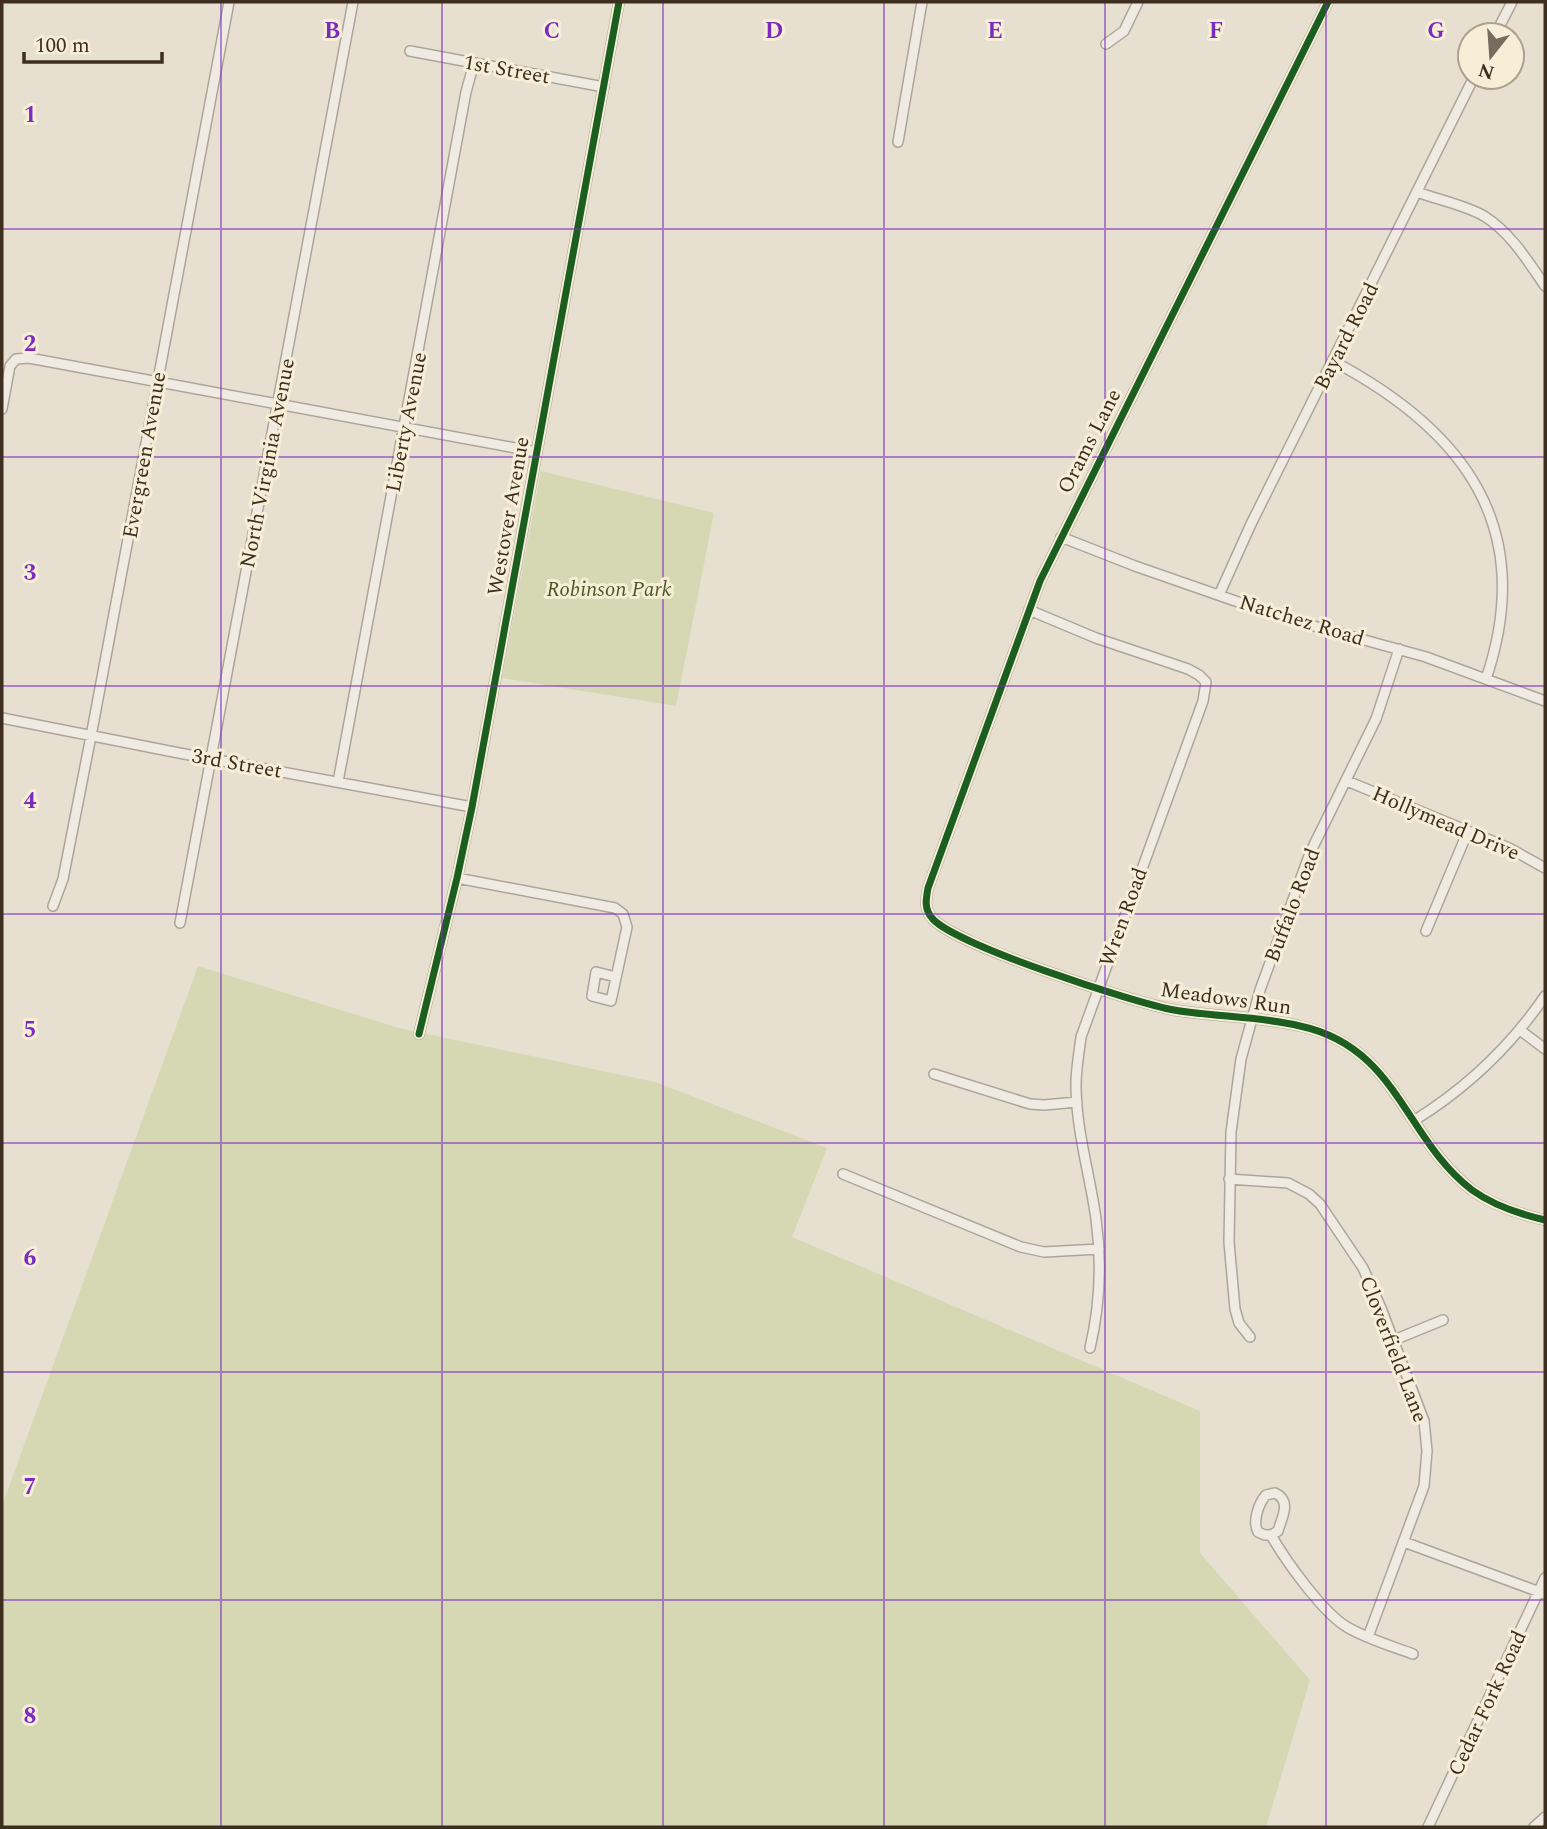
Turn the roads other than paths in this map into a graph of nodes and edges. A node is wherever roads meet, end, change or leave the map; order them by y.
1 (229, 2) edge
2 (353, 2) edge
3 (619, 2) edge
4 (922, 2) edge
5 (1138, 2) edge
6 (1328, 2) edge
7 (1512, 2) edge
8 (1502, 21) edge
9 (1106, 44) dead end
10 (410, 51) dead end
11 (474, 63) junction
12 (604, 87) junction
13 (1467, 91) edge
14 (898, 142) dead end
15 (1417, 192) junction
16 (1545, 286) edge
17 (1333, 361) junction
18 (157, 382) junction
19 (278, 403) junction
20 (2, 409) edge
21 (404, 427) junction
22 (537, 452) junction
23 (1060, 537) junction
24 (1219, 595) junction
25 (1029, 610) junction
26 (1399, 649) junction
27 (1486, 680) junction
28 (1545, 701) edge
29 (2, 718) edge
30 (91, 736) junction
31 (210, 758) junction
32 (1347, 781) junction
33 (338, 782) junction
34 (472, 807) junction
35 (1468, 831) junction
36 (1545, 868) edge
37 (457, 878) junction
38 (53, 906) dead end
39 (929, 913) joint
40 (180, 923) dead end
41 (1426, 931) dead end
42 (616, 977) dead end
43 (1098, 988) junction
44 (1545, 996) edge
45 (1251, 1019) junction
46 (1520, 1030) junction
47 (419, 1034) dead end
48 (1545, 1049) edge
49 (934, 1074) dead end
50 (1077, 1102) junction
51 (1415, 1120) junction
52 (843, 1174) dead end
53 (1229, 1179) junction
54 (1545, 1220) edge
55 (1098, 1249) junction
56 (1443, 1320) dead end
57 (1250, 1337) dead end
58 (1394, 1340) junction
59 (1090, 1348) dead end
60 (1271, 1535) junction
61 (1404, 1542) junction
62 (1545, 1578) edge
63 (1542, 1593) edge
64 (1368, 1637) junction
65 (1413, 1654) dead end
66 (1545, 1817) edge
67 (1427, 1827) edge
68 (1534, 1827) edge

1 - 18 street, Evergreen Avenue
2 - 19 street, North Virginia Avenue
3 - 12 street, Westover Avenue
4 - 14 street
5 - 9 street
6 - 23 street, Orams Lane
7 - 8 street
10 - 11 street, 1st Street
11 - 12 street, 1st Street
11 - 21 street, Liberty Avenue
12 - 22 street, Westover Avenue
13 - 15 street, Bayard Road
15 - 16 street
15 - 17 street, Bayard Road
17 - 24 street, Bayard Road
17 - 27 street
18 - 19 street
18 - 20 street
18 - 30 street, Evergreen Avenue
19 - 21 street
19 - 31 street, North Virginia Avenue
21 - 22 street
21 - 33 street, Liberty Avenue
22 - 34 street, Westover Avenue
23 - 24 street, Natchez Road
23 - 25 street, Orams Lane
24 - 26 street, Natchez Road
25 - 39 street, Orams Lane
25 - 43 street, Wren Road
26 - 27 street, Natchez Road
26 - 32 street, Buffalo Road
27 - 28 street, Natchez Road
29 - 30 street, 3rd Street
30 - 31 street, 3rd Street
30 - 38 street, Evergreen Avenue
31 - 33 street, 3rd Street
31 - 40 street, North Virginia Avenue
32 - 35 street, Hollymead Drive
32 - 45 street, Buffalo Road
33 - 34 street, 3rd Street
34 - 37 street, Westover Avenue
35 - 36 street, Hollymead Drive
35 - 41 street
37 - 42 street
37 - 47 street, Westover Avenue
39 - 43 street, Meadows Run
43 - 45 street, Meadows Run
43 - 50 street, Wren Road
44 - 46 street
45 - 51 street, Meadows Run
45 - 53 street, Buffalo Road
46 - 48 street
46 - 51 street
49 - 50 street
50 - 55 street, Wren Road
51 - 54 street, Meadows Run
52 - 55 street
53 - 57 street, Buffalo Road
53 - 58 street, Cloverfield Lane
55 - 59 street, Wren Road
56 - 58 street
58 - 61 street, Cloverfield Lane
60 - 60 street
60 - 64 street
61 - 63 street
61 - 64 street, Cloverfield Lane
62 - 63 street, Cedar Fork Road
63 - 67 street, Cedar Fork Road
64 - 65 street
66 - 68 street

